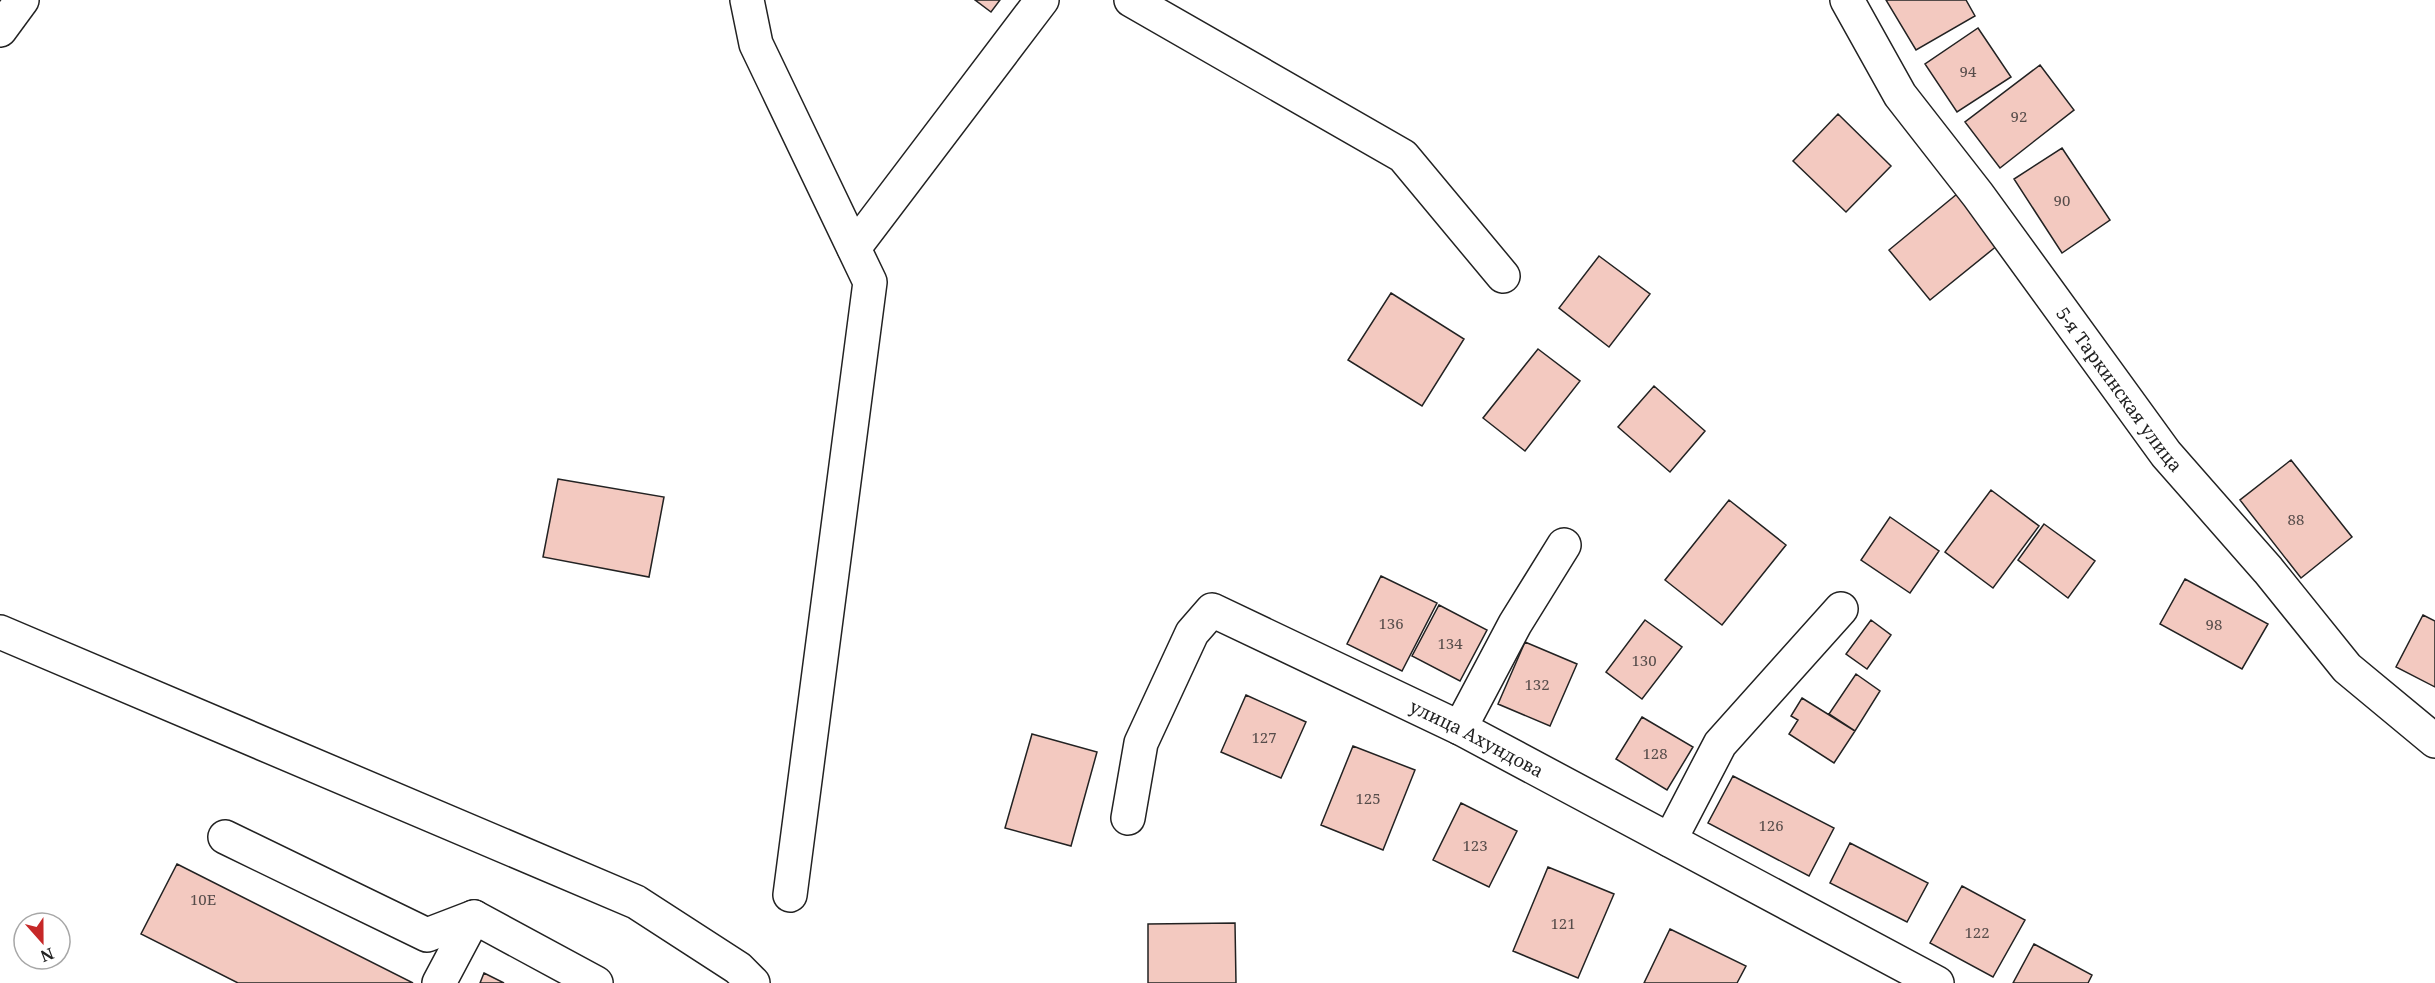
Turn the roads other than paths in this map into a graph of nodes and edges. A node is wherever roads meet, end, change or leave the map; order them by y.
1 (22, 0) edge
2 (747, 0) edge
3 (1042, 0) edge
4 (1131, 0) edge
5 (1847, 0) edge
6 (0, 30) edge
7 (854, 248) junction
8 (1503, 276) dead end
9 (1564, 545) dead end
10 (1841, 609) dead end
11 (0, 632) edge
12 (1460, 728) junction
13 (2435, 741) edge
14 (1128, 818) dead end
15 (225, 837) dead end
16 (1671, 840) junction
17 (790, 895) dead end
18 (474, 917) junction
19 (439, 983) edge
20 (596, 983) edge
21 (753, 983) edge
22 (1937, 983) edge

1 - 6 street
2 - 7 street
3 - 7 street
4 - 8 street
5 - 13 street, 5-я Таркинская улица
7 - 17 street
9 - 12 street
10 - 16 street
11 - 21 street
12 - 14 street, улица Ахундова
12 - 16 street, улица Ахундова
15 - 18 street
16 - 22 street, улица Ахундова
18 - 19 street
18 - 20 street

